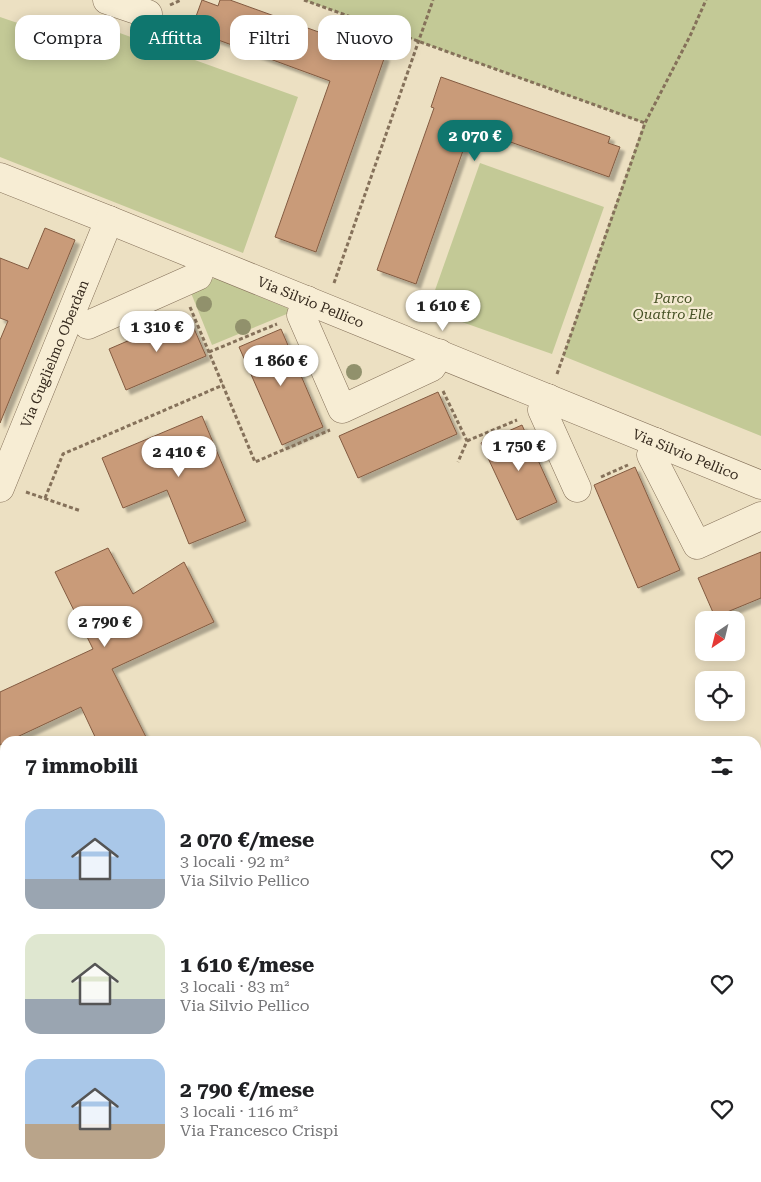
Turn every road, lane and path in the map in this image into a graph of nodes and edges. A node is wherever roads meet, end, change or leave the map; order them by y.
1 (107, 0) edge
2 (304, 0) edge
3 (432, 0) edge
4 (706, 0) edge
5 (148, 14) dead end
6 (418, 41) junction
7 (645, 123) junction
8 (0, 178) edge
9 (109, 220) junction
10 (204, 259) junction
11 (181, 284) junction
12 (311, 308) junction
13 (88, 325) dead end
14 (209, 352) junction
15 (436, 360) junction
16 (223, 385) junction
17 (545, 404) junction
18 (342, 409) junction
19 (467, 441) junction
20 (654, 448) junction
21 (458, 462) dead end
22 (761, 485) edge
23 (1, 486) edge
24 (577, 488) joint
25 (45, 498) junction
26 (81, 511) dead end
27 (761, 516) edge

1 - 5 street
2 - 6 path
3 - 6 path
4 - 7 path
6 - 7 path
6 - 12 path
7 - 17 path
8 - 9 street, Via Silvio Pellico
9 - 10 street, Via Silvio Pellico
9 - 23 street, Via Guglielmo Oberdan
10 - 11 street
10 - 12 street, Via Silvio Pellico
11 - 13 street
11 - 14 path
12 - 14 path
12 - 15 street, Via Silvio Pellico
12 - 18 street
14 - 16 path
15 - 17 street, Via Silvio Pellico
15 - 18 street
15 - 19 path
16 - 18 path
16 - 25 path
17 - 19 path
17 - 20 street, Via Silvio Pellico
17 - 24 street
19 - 21 path
20 - 22 street, Via Silvio Pellico
20 - 24 path
20 - 27 street
23 - 25 path
25 - 26 path

